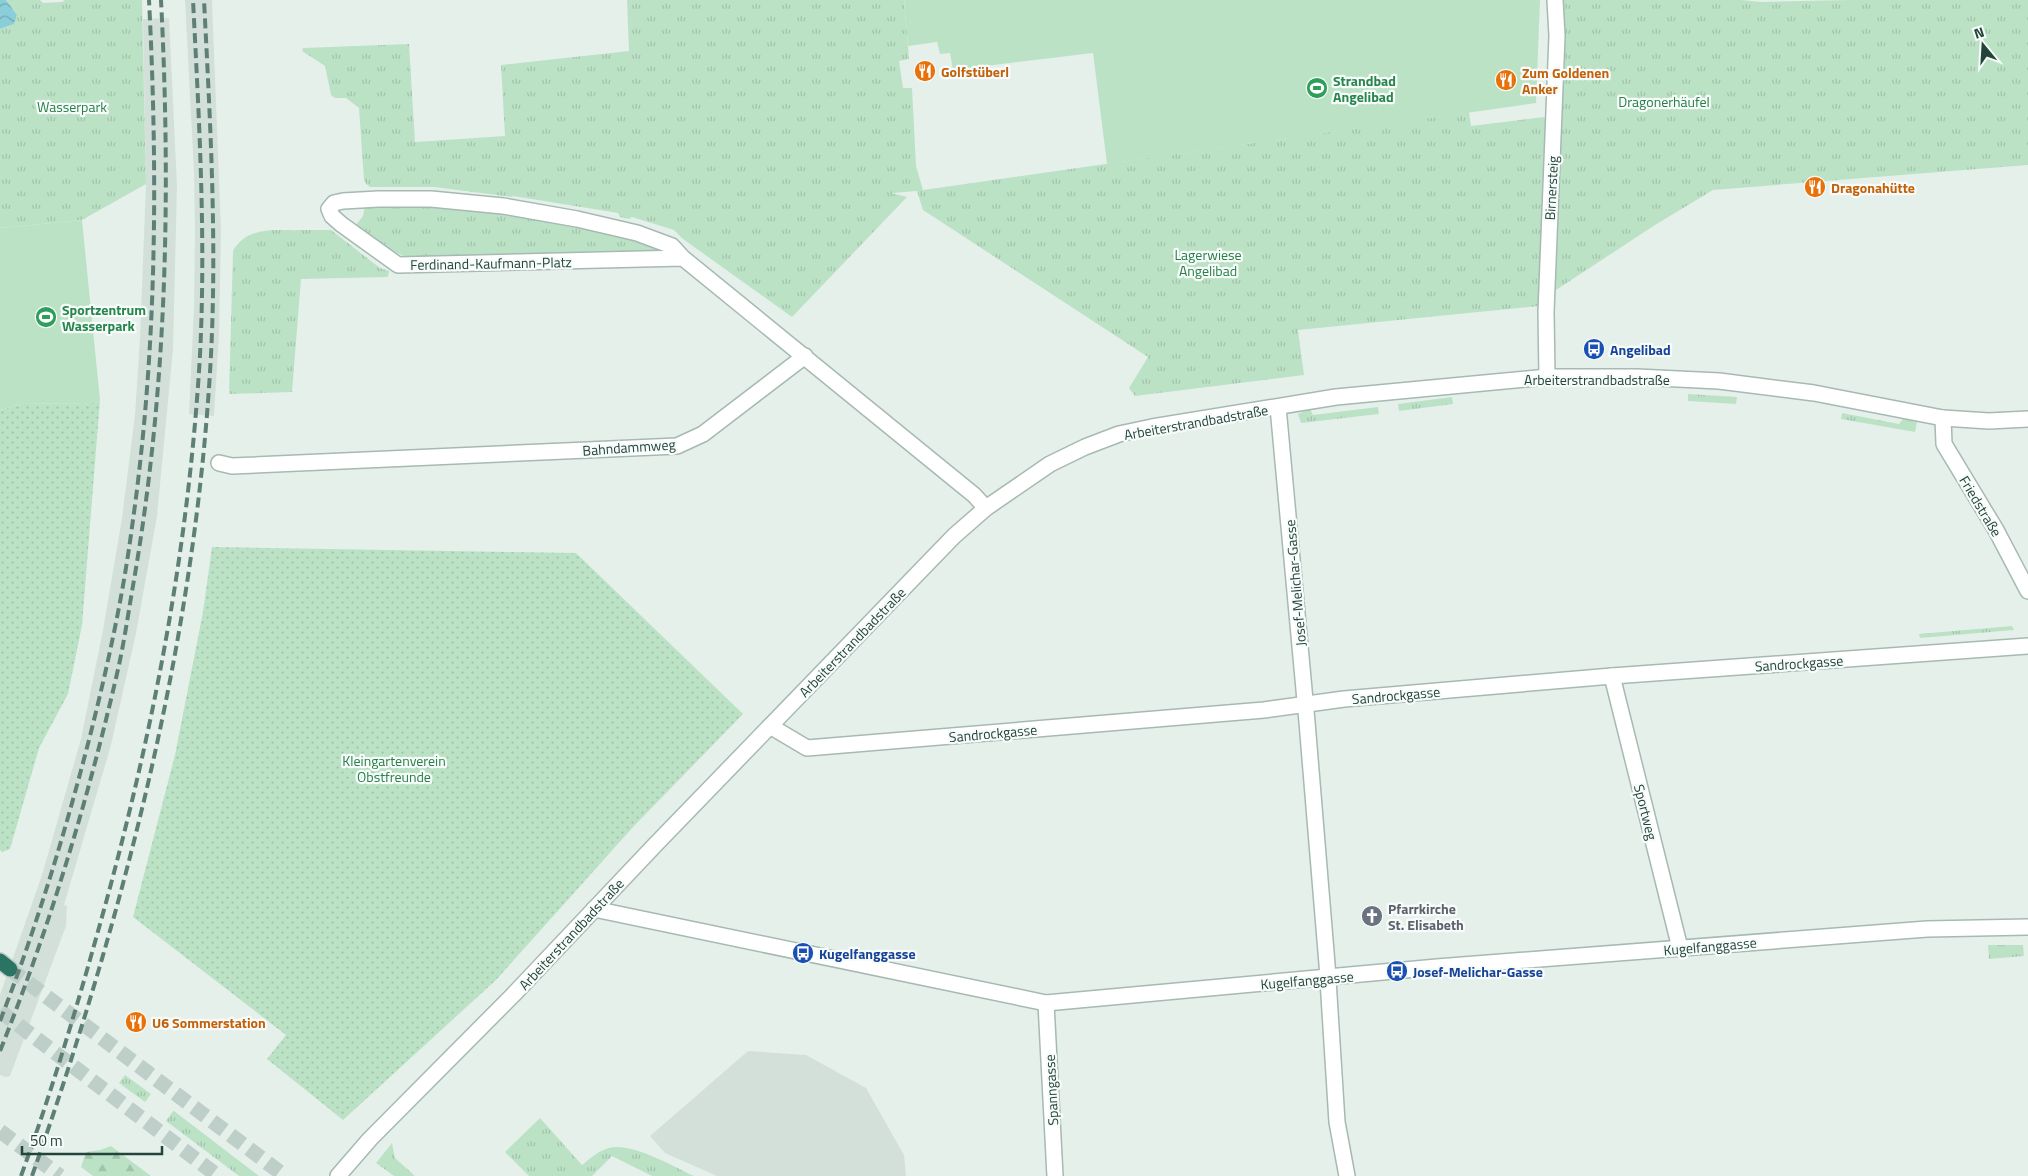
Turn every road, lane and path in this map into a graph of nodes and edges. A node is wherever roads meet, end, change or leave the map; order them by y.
1 (1555, 0) edge
2 (683, 258) junction
3 (805, 356) junction
4 (1547, 377) junction
5 (1278, 407) junction
6 (1943, 418) junction
7 (2028, 419) edge
8 (219, 463) dead end
9 (986, 508) junction
10 (2028, 592) edge
11 (2028, 646) edge
12 (1612, 676) junction
13 (1306, 704) junction
14 (770, 726) junction
15 (594, 909) junction
16 (2028, 927) edge
17 (1680, 948) junction
18 (1328, 978) junction
19 (1046, 1003) junction
20 (338, 1176) edge
21 (1055, 1176) edge
22 (1347, 1176) edge

1 - 4 street, Birnersteig
2 - 2 street, Ferdinand-Kaufmann-Platz
2 - 3 street, Ferdinand-Kaufmann-Platz
3 - 8 street, Bahndammweg
3 - 9 street
4 - 5 street, Arbeiterstrandbadstraße
4 - 6 street, Arbeiterstrandbadstraße
5 - 9 street, Arbeiterstrandbadstraße
5 - 13 street, Josef-Melichar-Gasse
6 - 7 street, Arbeiterstrandbadstraße
6 - 10 street, Friedstraße
9 - 14 street, Arbeiterstrandbadstraße
11 - 12 street, Sandrockgasse
12 - 13 street, Sandrockgasse
12 - 17 street, Sportweg
13 - 14 street, Sandrockgasse
13 - 18 street, Josef-Melichar-Gasse
14 - 15 street, Arbeiterstrandbadstraße
15 - 19 street, Kugelfanggasse
15 - 20 street, Arbeiterstrandbadstraße
16 - 17 street, Kugelfanggasse
17 - 18 street, Kugelfanggasse
18 - 19 street, Kugelfanggasse
18 - 22 street, Josef-Melichar-Gasse
19 - 21 street, Spanngasse

